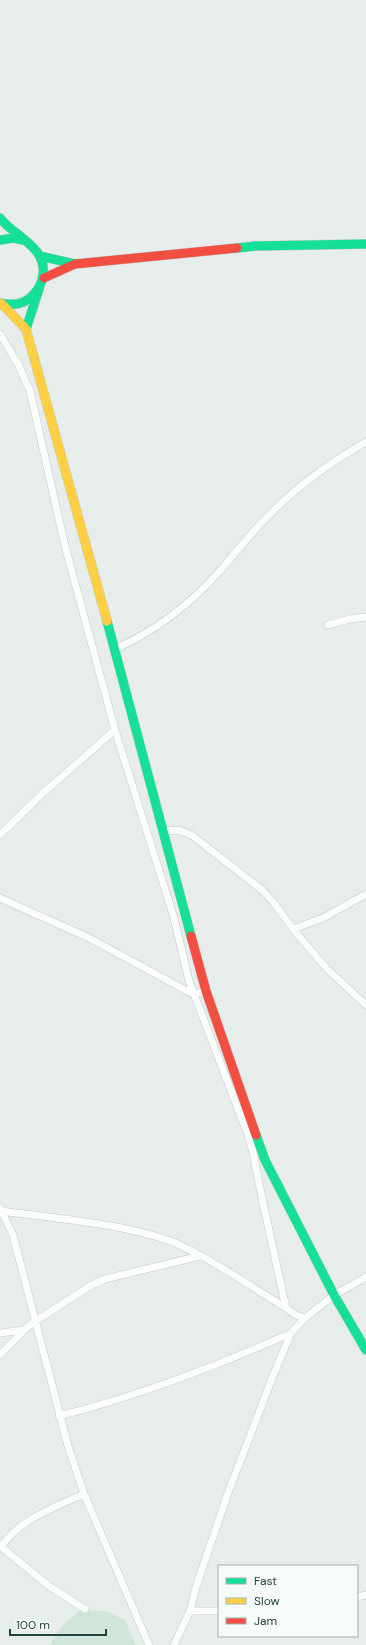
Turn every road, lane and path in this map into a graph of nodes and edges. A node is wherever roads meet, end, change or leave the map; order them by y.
1 (0, 218) edge
2 (0, 240) edge
3 (23, 240) junction
4 (366, 244) edge
5 (40, 256) junction
6 (75, 264) junction
7 (44, 278) junction
8 (40, 288) junction
9 (0, 303) edge
10 (26, 329) junction
11 (0, 334) edge
12 (366, 442) edge
13 (366, 617) edge
14 (328, 625) dead end
15 (115, 649) junction
16 (114, 730) junction
17 (163, 831) junction
18 (0, 836) edge
19 (366, 894) edge
20 (0, 898) edge
21 (293, 929) junction
22 (206, 990) junction
23 (194, 994) junction
24 (366, 1005) edge
25 (1, 1210) edge
26 (200, 1256) junction
27 (366, 1277) edge
28 (334, 1294) junction
29 (286, 1308) junction
30 (305, 1318) junction
31 (34, 1322) junction
32 (24, 1330) junction
33 (0, 1333) edge
34 (291, 1333) junction
35 (366, 1350) edge
36 (0, 1355) edge
37 (59, 1416) junction
38 (84, 1494) junction
39 (0, 1547) edge
40 (85, 1609) dead end
41 (190, 1611) junction
42 (218, 1611) edge
43 (149, 1645) edge
44 (174, 1645) edge

1 - 3 street
2 - 3 street
3 - 5 street
4 - 6 street
5 - 6 street
5 - 7 street
6 - 7 street
7 - 8 street
8 - 9 street
8 - 10 street
9 - 10 street
10 - 15 street
11 - 16 street
12 - 15 street
13 - 14 street
15 - 17 street
16 - 18 street
16 - 23 street
17 - 21 street
17 - 22 street
19 - 21 street
20 - 23 street
21 - 24 street
22 - 23 street
22 - 28 street
23 - 29 street
25 - 26 street
25 - 31 street
26 - 29 street
26 - 31 street
27 - 28 street
28 - 30 street
28 - 35 street
29 - 30 street
30 - 34 street
31 - 32 street
31 - 37 street
32 - 33 street
32 - 36 street
34 - 37 street
34 - 41 street
37 - 38 street
38 - 39 street
38 - 43 street
39 - 40 street
41 - 42 street
41 - 44 street

